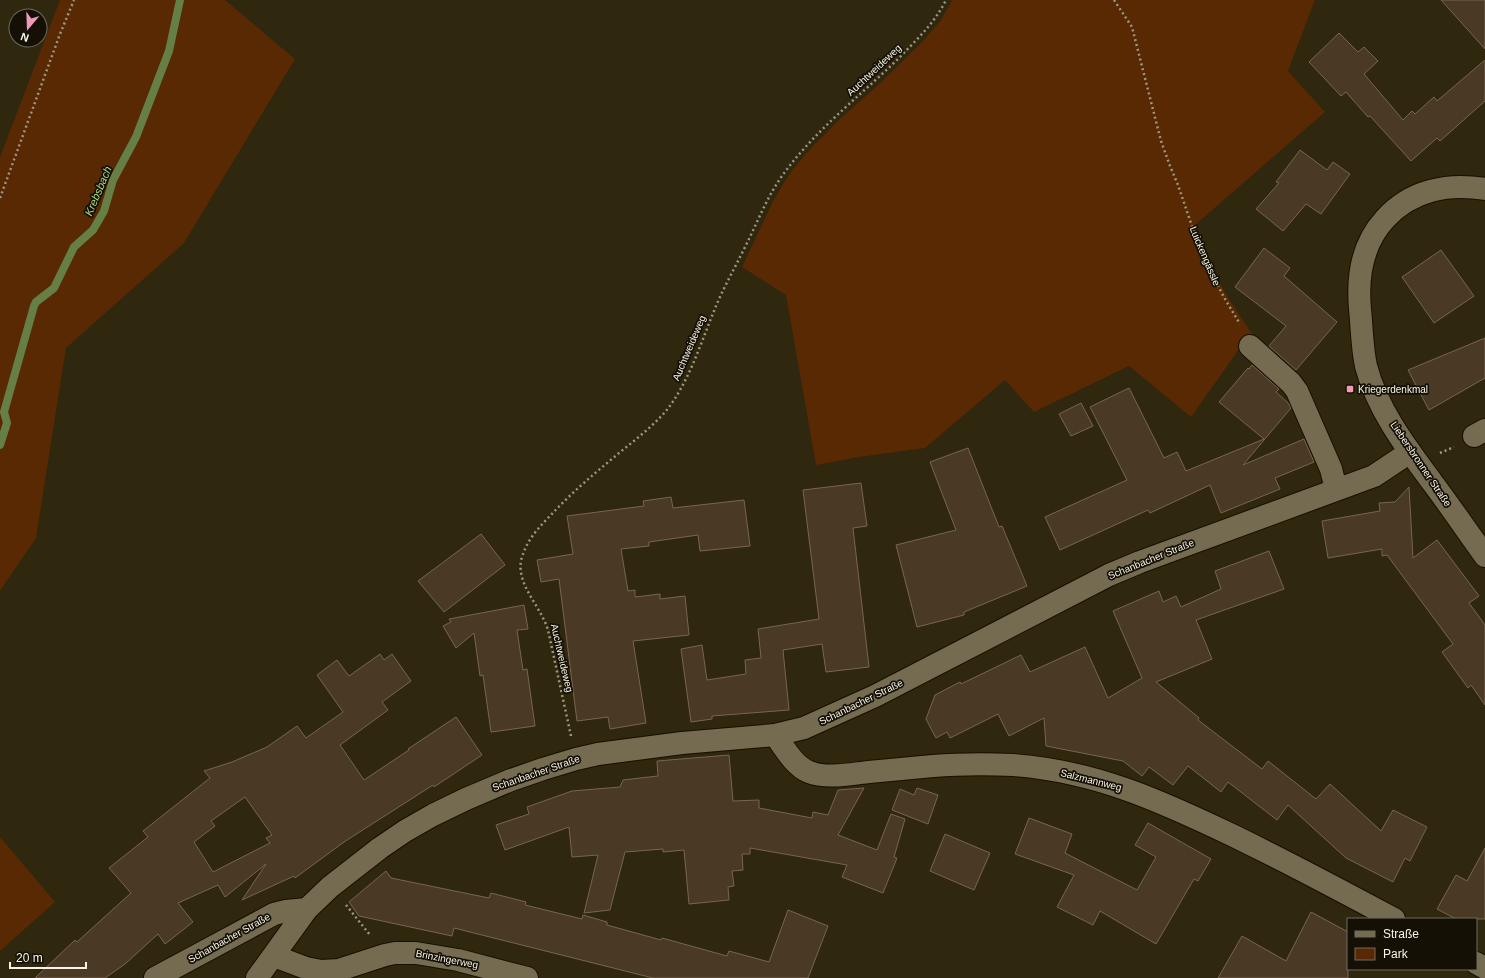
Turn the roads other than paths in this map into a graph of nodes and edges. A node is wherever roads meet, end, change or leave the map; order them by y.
1 (1485, 189) edge
2 (1250, 346) road end
3 (1414, 457) junction
4 (1336, 489) junction
5 (1485, 556) edge
6 (775, 735) junction
7 (307, 909) junction
8 (1392, 918) edge
9 (274, 956) junction
10 (155, 978) edge
11 (257, 978) edge
12 (527, 978) edge

1 - 3 street, Liebersbronner Straße
2 - 4 street
3 - 4 street, Schanbacher Straße
3 - 5 street, Liebersbronner Straße
4 - 6 street, Schanbacher Straße
6 - 7 street, Schanbacher Straße
6 - 8 street, Salzmannweg
7 - 9 street, Schanbacher Straße
7 - 10 street, Schanbacher Straße
9 - 11 street, Schanbacher Straße
9 - 12 street, Brinzingerweg

